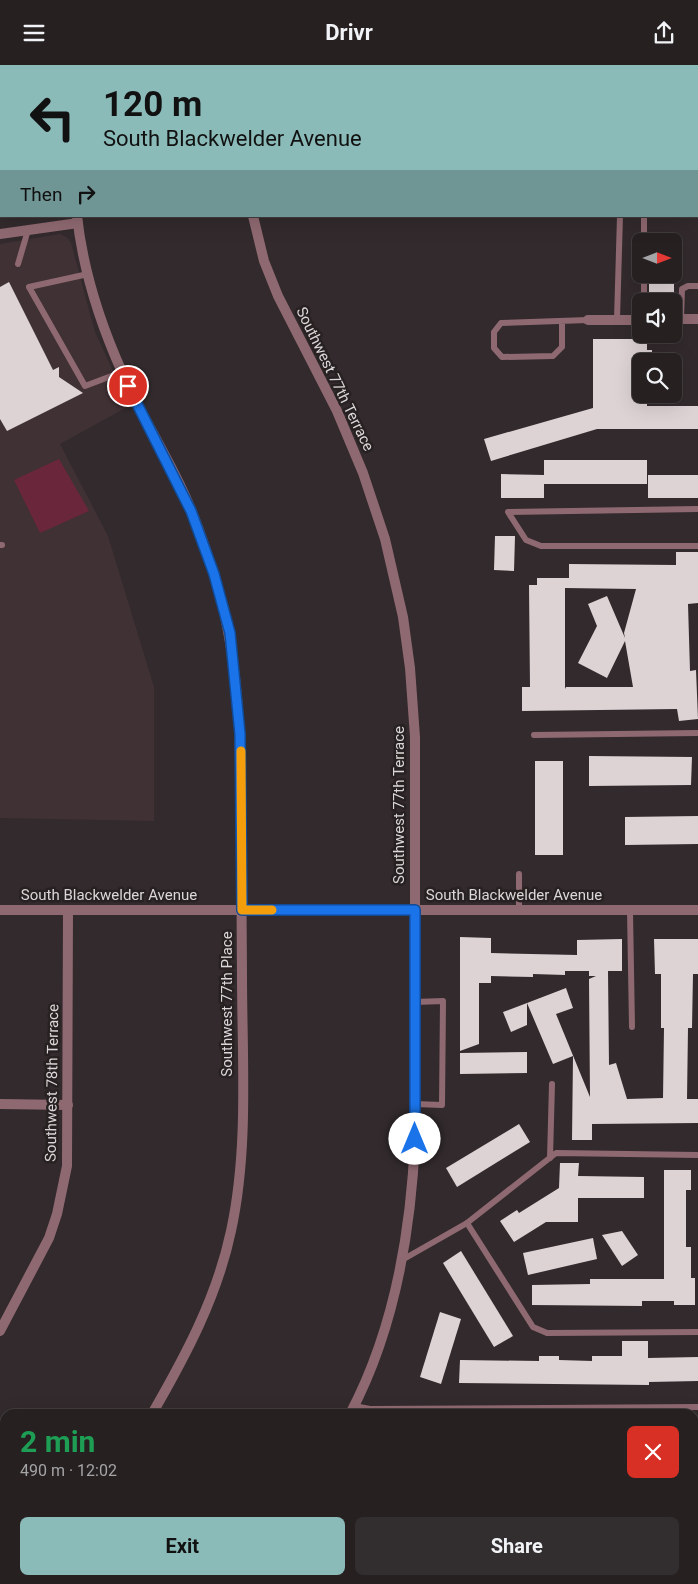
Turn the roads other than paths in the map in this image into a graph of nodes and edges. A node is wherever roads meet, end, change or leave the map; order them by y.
1 (253, 217) edge
2 (620, 217) edge
3 (644, 217) edge
4 (78, 219) edge
5 (28, 230) junction
6 (644, 233) edge
7 (0, 234) edge
8 (18, 264) dead end
9 (88, 275) junction
10 (698, 286) edge
11 (681, 293) edge
12 (618, 319) junction
13 (682, 319) edge
14 (698, 319) edge
15 (588, 320) joint
16 (632, 320) edge
17 (562, 321) junction
18 (122, 372) junction
19 (698, 509) edge
20 (698, 546) edge
21 (698, 733) edge
22 (534, 735) dead end
23 (520, 874) dead end
24 (0, 910) edge
25 (242, 910) junction
26 (415, 910) junction
27 (519, 910) junction
28 (68, 911) junction
29 (630, 911) junction
30 (698, 911) edge
31 (415, 1001) junction
32 (632, 1027) dead end
33 (552, 1084) dead end
34 (415, 1104) junction
35 (0, 1105) edge
36 (68, 1105) junction
37 (698, 1155) edge
38 (550, 1158) junction
39 (467, 1223) junction
40 (402, 1260) junction
41 (0, 1331) edge
42 (698, 1332) edge
43 (698, 1407) edge
44 (155, 1409) edge
45 (352, 1409) edge
46 (370, 1409) edge

1 - 26 street, Southwest 77th Terrace
2 - 12 lane
3 - 6 lane
4 - 5 street
4 - 9 street, Southwest 77th Place
5 - 7 street
5 - 8 lane
9 - 18 street, Southwest 77th Place
9 - 18 lane
10 - 11 lane
12 - 15 street
12 - 16 street
13 - 14 street
15 - 17 lane
17 - 17 lane
18 - 25 street, Southwest 77th Place
19 - 20 lane
21 - 22 lane
23 - 27 lane
24 - 28 street, South Blackwelder Avenue
25 - 26 street, South Blackwelder Avenue
25 - 28 street, South Blackwelder Avenue
25 - 44 street, Southwest 77th Place
26 - 27 street, South Blackwelder Avenue
26 - 31 street, Southwest 77th Terrace
27 - 29 street, South Blackwelder Avenue
28 - 36 street, Southwest 78th Terrace
29 - 30 street, South Blackwelder Avenue
29 - 32 lane
31 - 34 street, Southwest 77th Terrace
31 - 34 lane
33 - 38 lane
34 - 40 street, Southwest 77th Terrace
35 - 36 street
36 - 41 street, Southwest 78th Terrace
37 - 38 lane
38 - 39 lane
39 - 40 lane
39 - 42 lane
40 - 45 street, Southwest 77th Terrace
43 - 46 lane

